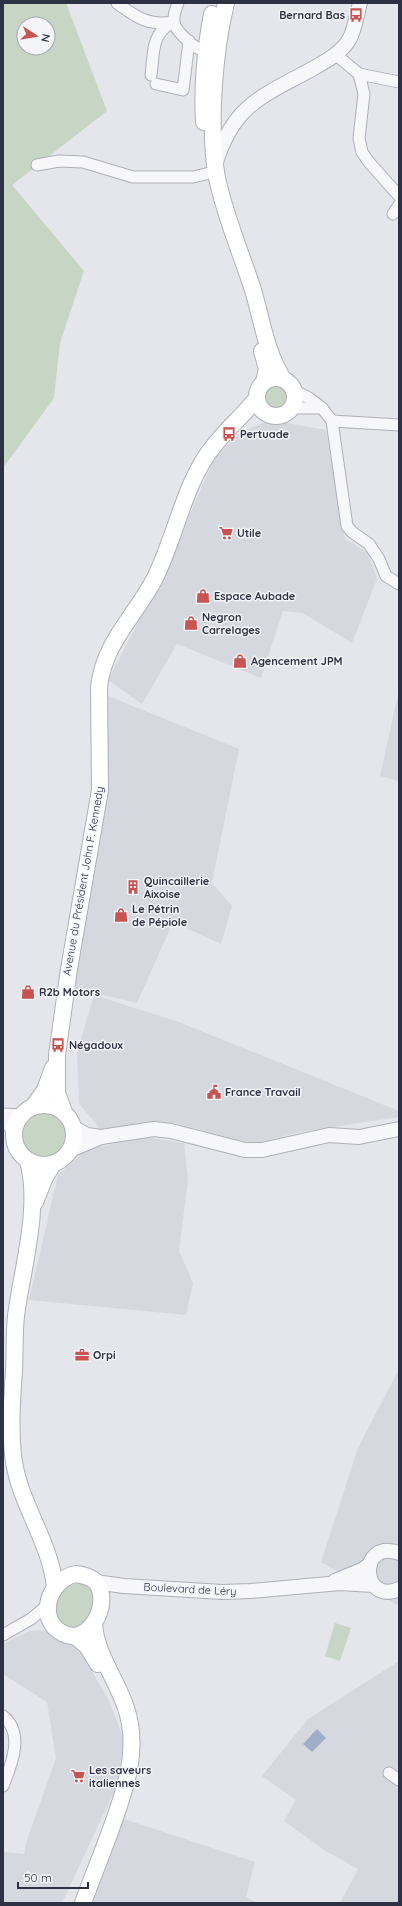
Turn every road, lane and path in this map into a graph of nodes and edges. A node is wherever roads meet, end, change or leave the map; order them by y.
1 (117, 3) edge
2 (178, 3) edge
3 (215, 3) edge
4 (226, 3) edge
5 (360, 3) edge
6 (174, 22) junction
7 (189, 41) junction
8 (205, 51) junction
9 (335, 54) junction
10 (359, 74) junction
11 (399, 82) edge
12 (37, 165) dead end
13 (216, 171) junction
14 (399, 196) edge
15 (233, 233) junction
16 (283, 379) junction
17 (264, 382) junction
18 (295, 391) junction
19 (257, 398) junction
20 (322, 408) junction
21 (290, 410) junction
22 (266, 414) junction
23 (332, 421) junction
24 (399, 425) edge
25 (214, 446) junction
26 (399, 584) edge
27 (57, 1055) junction
28 (28, 1111) junction
29 (64, 1112) junction
30 (3, 1114) edge
31 (3, 1120) edge
32 (74, 1128) junction
33 (399, 1129) edge
34 (14, 1132) junction
35 (101, 1137) junction
36 (70, 1150) junction
37 (28, 1161) junction
38 (54, 1164) junction
39 (32, 1211) junction
40 (41, 1534) junction
41 (399, 1542) edge
42 (392, 1552) edge
43 (370, 1564) junction
44 (76, 1574) junction
45 (95, 1582) junction
46 (327, 1584) junction
47 (373, 1585) junction
48 (124, 1586) junction
49 (55, 1587) junction
50 (395, 1593) edge
51 (100, 1602) junction
52 (49, 1604) junction
53 (94, 1624) junction
54 (21, 1626) junction
55 (54, 1626) junction
56 (3, 1635) edge
57 (75, 1636) junction
58 (3, 1716) edge
59 (389, 1773) dead end
60 (399, 1780) edge
61 (3, 1786) edge
62 (100, 1851) junction
63 (76, 1903) edge
64 (83, 1903) edge

1 - 6 street
2 - 6 street
3 - 8 main road
4 - 13 main road
5 - 9 street
6 - 7 street
6 - 7 street
7 - 8 street
8 - 13 main road
9 - 10 street
9 - 13 street
10 - 11 street
10 - 14 street
12 - 13 street
13 - 15 main road
15 - 16 main road
15 - 17 main road
16 - 17 main road
16 - 18 main road
17 - 19 main road
18 - 20 street
18 - 21 main road
19 - 22 main road
19 - 25 main road, Avenue du Président John F. Kennedy
20 - 21 street
20 - 23 street
21 - 22 main road
22 - 25 main road, Avenue du Président John F. Kennedy
23 - 24 street
23 - 26 street
25 - 27 main road, Avenue du Président John F. Kennedy
27 - 28 main road, Avenue du Président John F. Kennedy
27 - 29 main road, Avenue du Président John F. Kennedy
28 - 29 main road
28 - 30 street
28 - 34 main road
29 - 32 main road
31 - 34 street
32 - 35 street
32 - 36 main road
33 - 35 street
34 - 37 main road
35 - 36 street
36 - 38 main road
37 - 38 main road
37 - 39 main road
38 - 39 main road
39 - 40 main road
40 - 44 main road
40 - 49 main road
41 - 42 street, Boulevard de Léry
42 - 43 street, Boulevard de Léry
43 - 46 street, Boulevard de Léry
43 - 47 street
44 - 45 main road
44 - 49 main road
45 - 48 street, Boulevard de Léry
45 - 51 main road
46 - 47 street, Boulevard de Léry
46 - 48 street, Boulevard de Léry
47 - 50 street
48 - 51 street
49 - 52 main road
51 - 53 main road
52 - 54 street
52 - 55 main road
53 - 57 main road
53 - 62 main road
54 - 55 street
54 - 56 street
55 - 57 main road
57 - 62 main road
58 - 61 street
59 - 60 street
62 - 63 main road
62 - 64 main road

